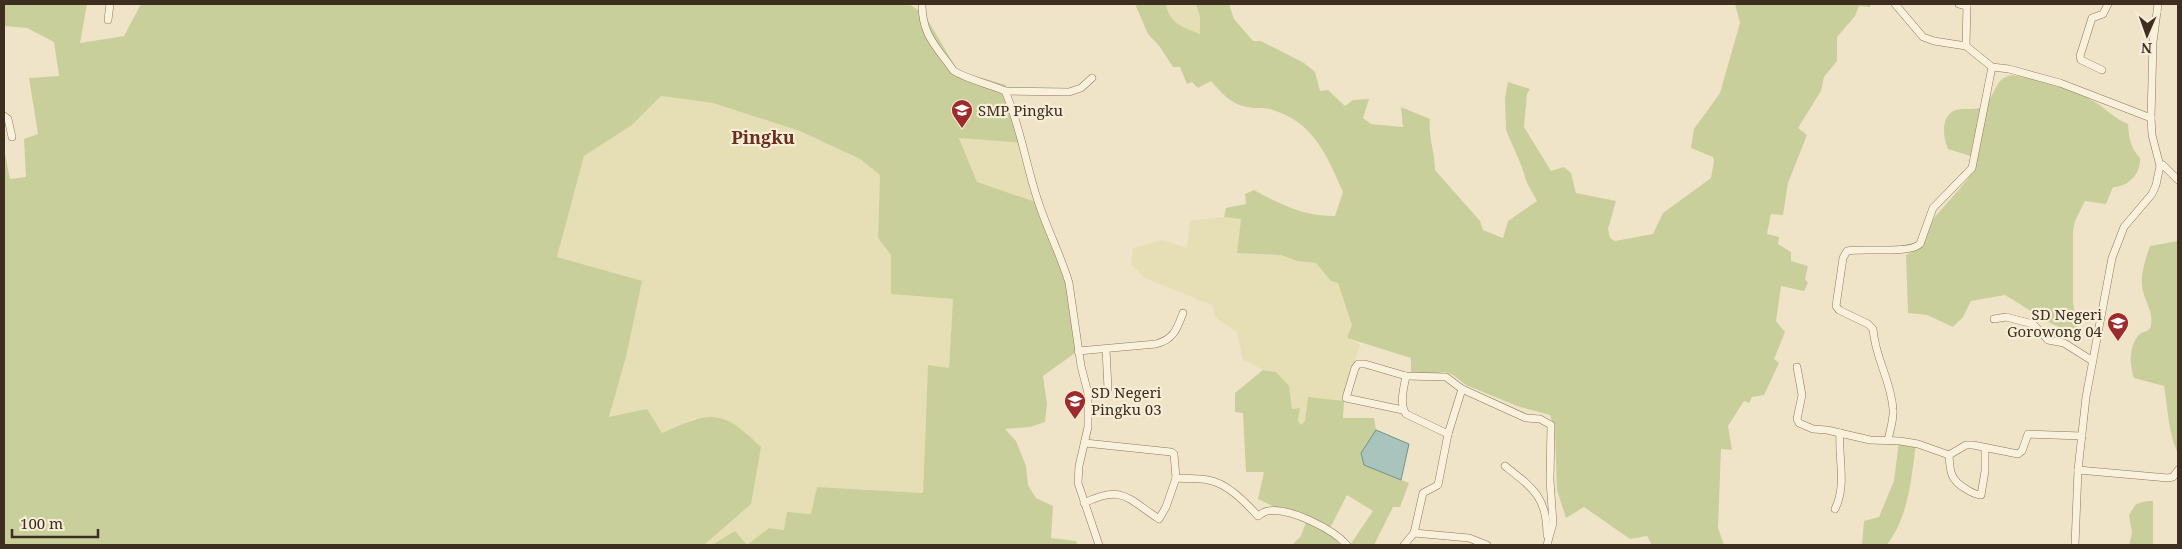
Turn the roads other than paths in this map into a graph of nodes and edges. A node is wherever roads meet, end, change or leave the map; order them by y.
1 (110, 4) edge
2 (922, 4) edge
3 (1895, 4) edge
4 (1959, 4) edge
5 (2108, 4) edge
6 (2158, 4) edge
7 (1967, 5) edge
8 (108, 20) dead end
9 (1966, 46) junction
10 (1992, 67) junction
11 (2102, 70) dead end
12 (1092, 78) dead end
13 (1005, 91) junction
14 (4, 116) edge
15 (2151, 118) junction
16 (12, 137) dead end
17 (2163, 165) dead end
18 (2178, 180) edge
19 (1183, 313) dead end
20 (1994, 319) dead end
21 (1106, 349) junction
22 (1078, 351) junction
23 (2092, 360) junction
24 (1797, 367) dead end
25 (1406, 376) junction
26 (1462, 389) junction
27 (1088, 393) junction
28 (1403, 410) junction
29 (1840, 433) junction
30 (1448, 434) junction
31 (2082, 436) junction
32 (1888, 440) junction
33 (1085, 443) junction
34 (1985, 448) junction
35 (1949, 455) junction
36 (1505, 466) dead end
37 (2078, 470) junction
38 (2178, 470) edge
39 (1176, 478) junction
40 (1084, 503) junction
41 (1835, 509) dead end
42 (1414, 533) junction
43 (1547, 543) edge
44 (1099, 545) edge
45 (1347, 545) edge
46 (1404, 545) edge
47 (1487, 545) edge
48 (2075, 545) edge

1 - 8 street
2 - 13 street
3 - 9 street
4 - 7 street
5 - 11 street
6 - 15 street
7 - 9 street
9 - 10 street
10 - 15 street
10 - 32 street
12 - 13 street
13 - 22 street
14 - 16 street
15 - 23 street
17 - 18 street
19 - 21 street
20 - 23 street
21 - 22 street
21 - 27 street
22 - 27 street
23 - 31 street
24 - 29 street
25 - 26 street
25 - 28 street
25 - 28 street
26 - 30 street
26 - 43 street
27 - 33 street
28 - 30 street
29 - 32 street
29 - 41 street
30 - 42 street
31 - 34 street
31 - 37 street
32 - 35 street
33 - 39 street
33 - 40 street
34 - 35 street
34 - 35 street
36 - 43 street
37 - 38 street
37 - 48 street
39 - 40 street
39 - 45 street
40 - 44 street
42 - 46 street
42 - 47 street

